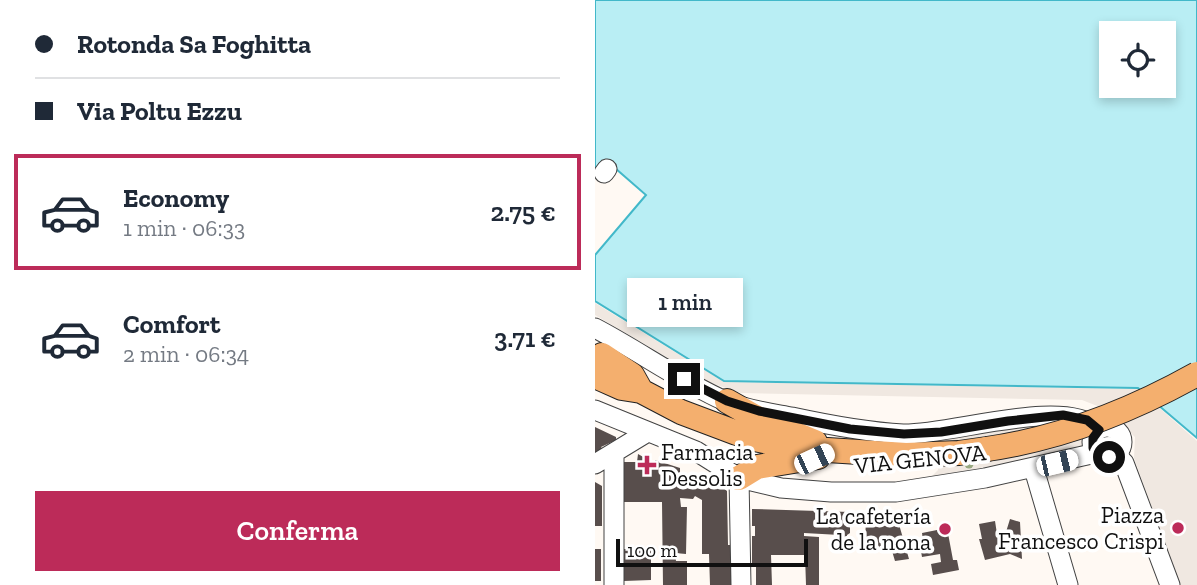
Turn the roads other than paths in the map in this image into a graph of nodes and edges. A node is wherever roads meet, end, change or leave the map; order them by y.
1 (595, 328) edge
2 (599, 365) edge
3 (1197, 374) edge
4 (727, 401) junction
5 (595, 410) edge
6 (1099, 430) junction
7 (646, 433) junction
8 (831, 451) junction
9 (614, 453) junction
10 (1106, 454) junction
11 (595, 464) edge
12 (1034, 469) junction
13 (739, 478) junction
14 (614, 585) edge
15 (741, 585) edge
16 (1068, 585) edge
17 (1170, 585) edge

1 - 4 street
2 - 8 main road
3 - 8 main road, bridge
4 - 6 street
4 - 8 main road
5 - 7 street, VIA GENOVA
6 - 10 street
6 - 10 street
7 - 9 street
7 - 13 street, VIA GENOVA
8 - 13 main road
9 - 11 street
9 - 14 street
10 - 12 street, VIA GENOVA
10 - 17 street
12 - 13 street, VIA GENOVA
12 - 16 street
13 - 15 street

